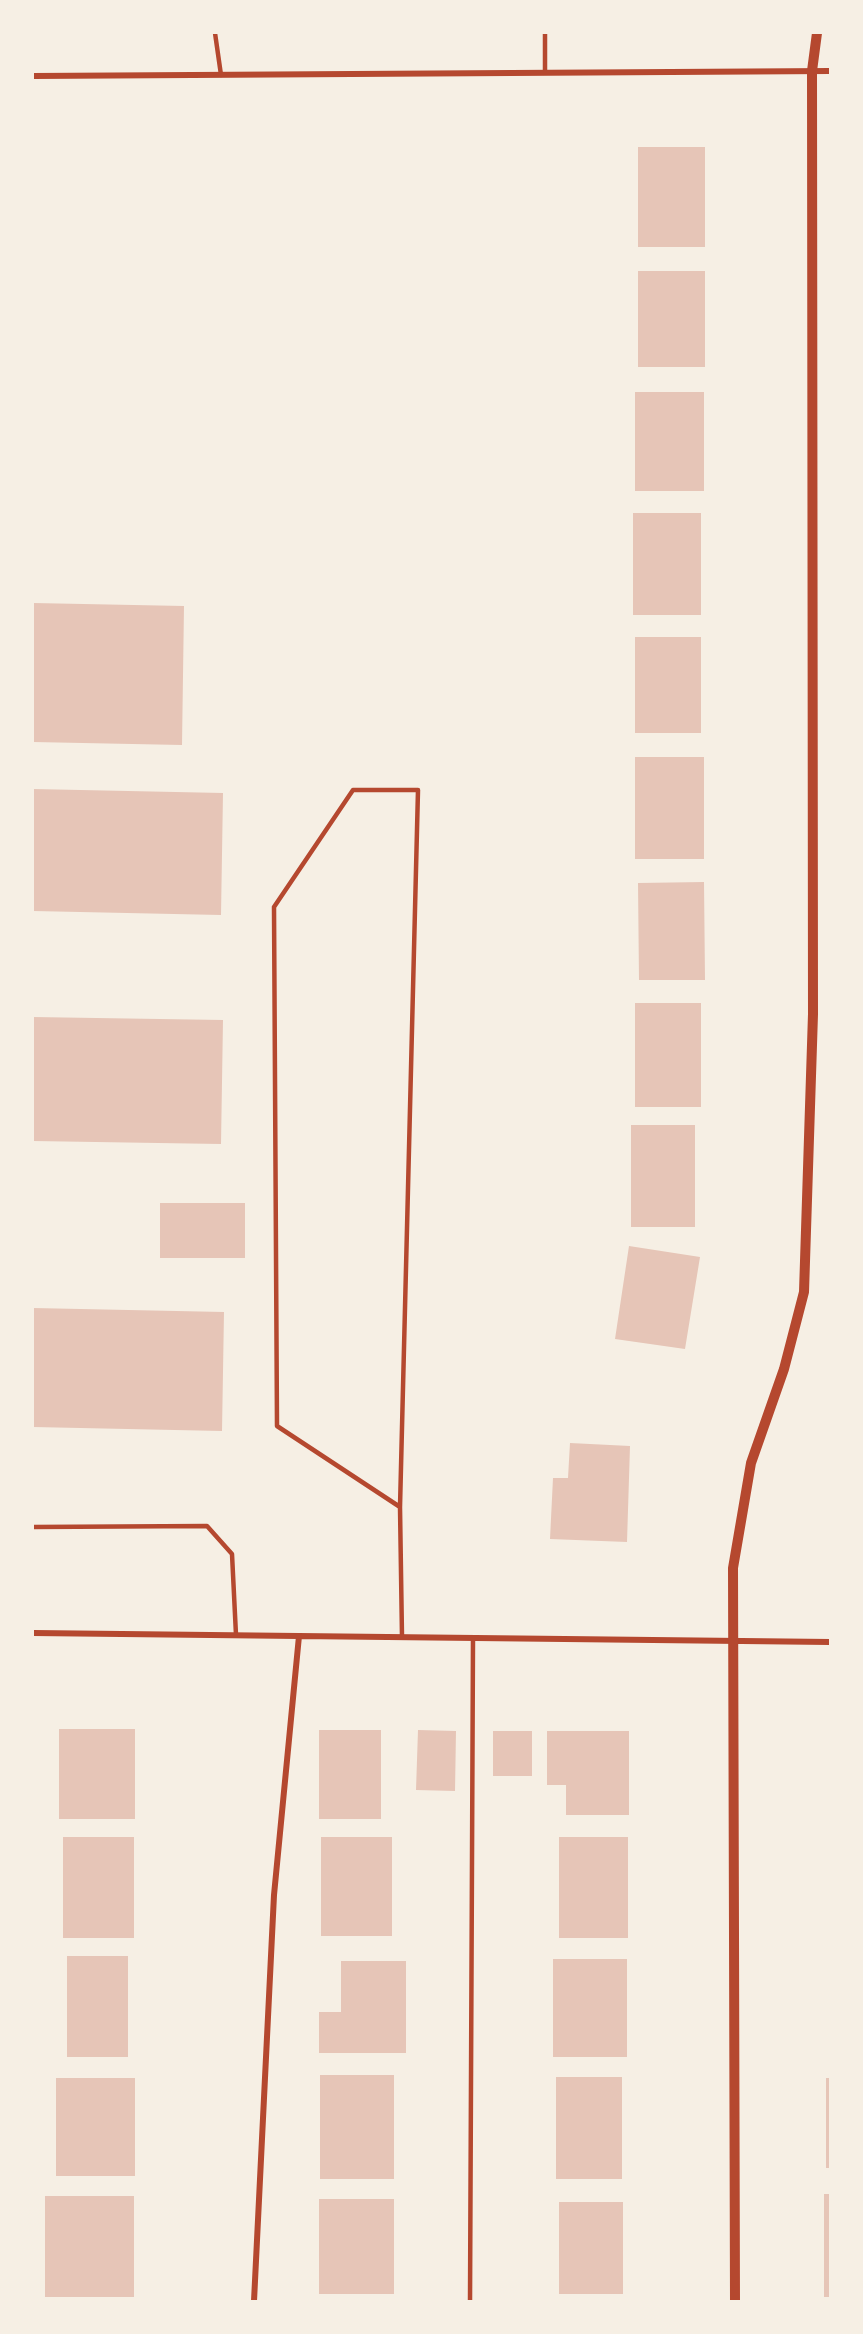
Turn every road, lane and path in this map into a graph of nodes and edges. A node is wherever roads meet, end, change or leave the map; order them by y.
1 (214, 33) edge
2 (545, 33) edge
3 (817, 33) edge
4 (812, 71) junction
5 (830, 71) edge
6 (545, 72) junction
7 (220, 75) junction
8 (33, 76) edge
9 (400, 1507) junction
10 (33, 1527) edge
11 (33, 1633) edge
12 (236, 1635) junction
13 (299, 1636) junction
14 (402, 1637) junction
15 (474, 1638) junction
16 (732, 1641) junction
17 (830, 1642) edge
18 (254, 2301) edge
19 (470, 2301) edge
20 (735, 2301) edge

1 - 7 lane
2 - 6 lane
3 - 4 street
4 - 5 street
4 - 6 street
4 - 16 street
6 - 7 street
7 - 8 street
9 - 9 lane
9 - 14 lane
10 - 12 lane
11 - 12 street
12 - 13 street
13 - 14 street
13 - 18 street
14 - 15 street
15 - 16 street
15 - 19 lane
16 - 17 street
16 - 20 street

